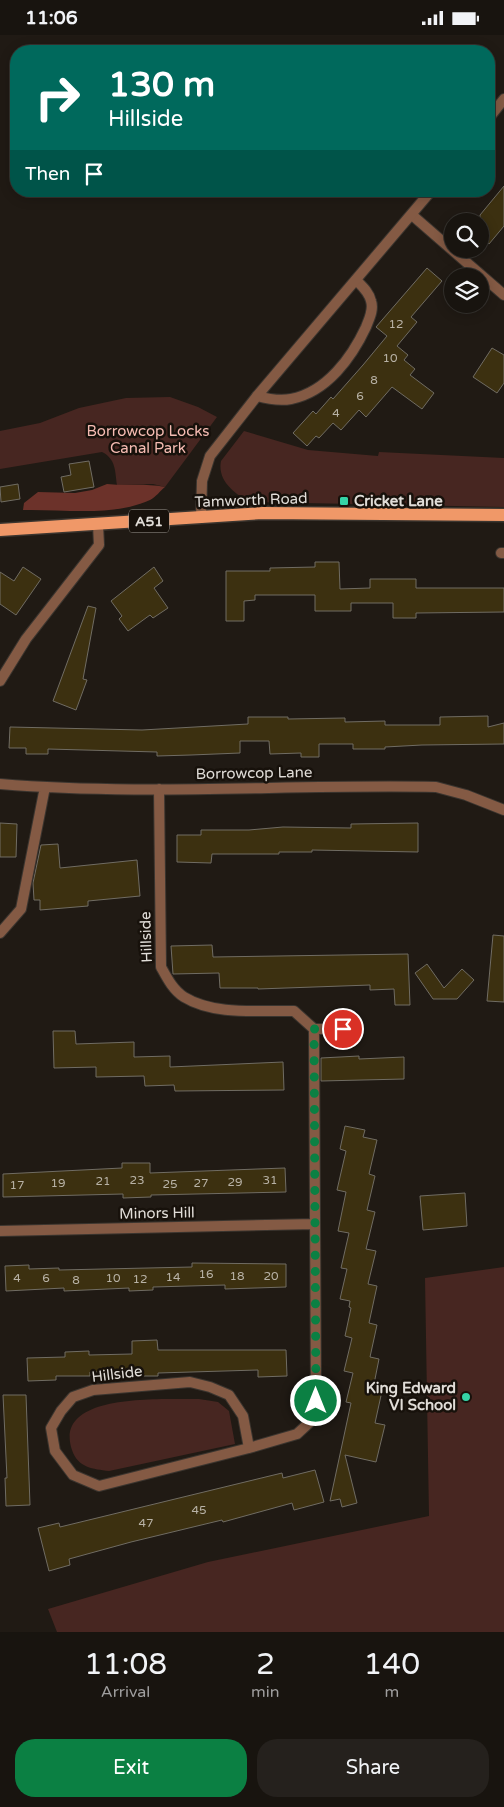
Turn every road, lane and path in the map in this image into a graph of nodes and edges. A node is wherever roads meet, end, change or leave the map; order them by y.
1 (504, 99) edge
2 (495, 111) edge
3 (426, 197) edge
4 (412, 215) junction
5 (356, 280) junction
6 (504, 295) edge
7 (257, 396) junction
8 (504, 515) edge
9 (201, 518) junction
10 (98, 525) junction
11 (0, 530) edge
12 (0, 681) edge
13 (0, 784) edge
14 (45, 787) junction
15 (159, 789) junction
16 (504, 810) edge
17 (5, 922) edge
18 (0, 933) edge
19 (314, 1029) junction
20 (357, 1029) dead end
21 (315, 1225) junction
22 (0, 1231) edge
23 (249, 1448) junction

1 - 2 street
3 - 4 street
4 - 5 street
4 - 6 street
5 - 7 street
5 - 7 street
7 - 9 street
8 - 9 main road, Tamworth Road / A51
9 - 10 main road, Tamworth Road / A51
10 - 11 main road, Tamworth Road / A51
10 - 12 street
13 - 14 street, Borrowcop Lane
14 - 15 street, Borrowcop Lane
14 - 17 street
15 - 16 street, Borrowcop Lane
15 - 19 street, Hillside
17 - 18 street
19 - 20 street
19 - 21 street, Hillside
21 - 22 street, Minors Hill
21 - 23 street, Hillside
23 - 23 street, Hillside

